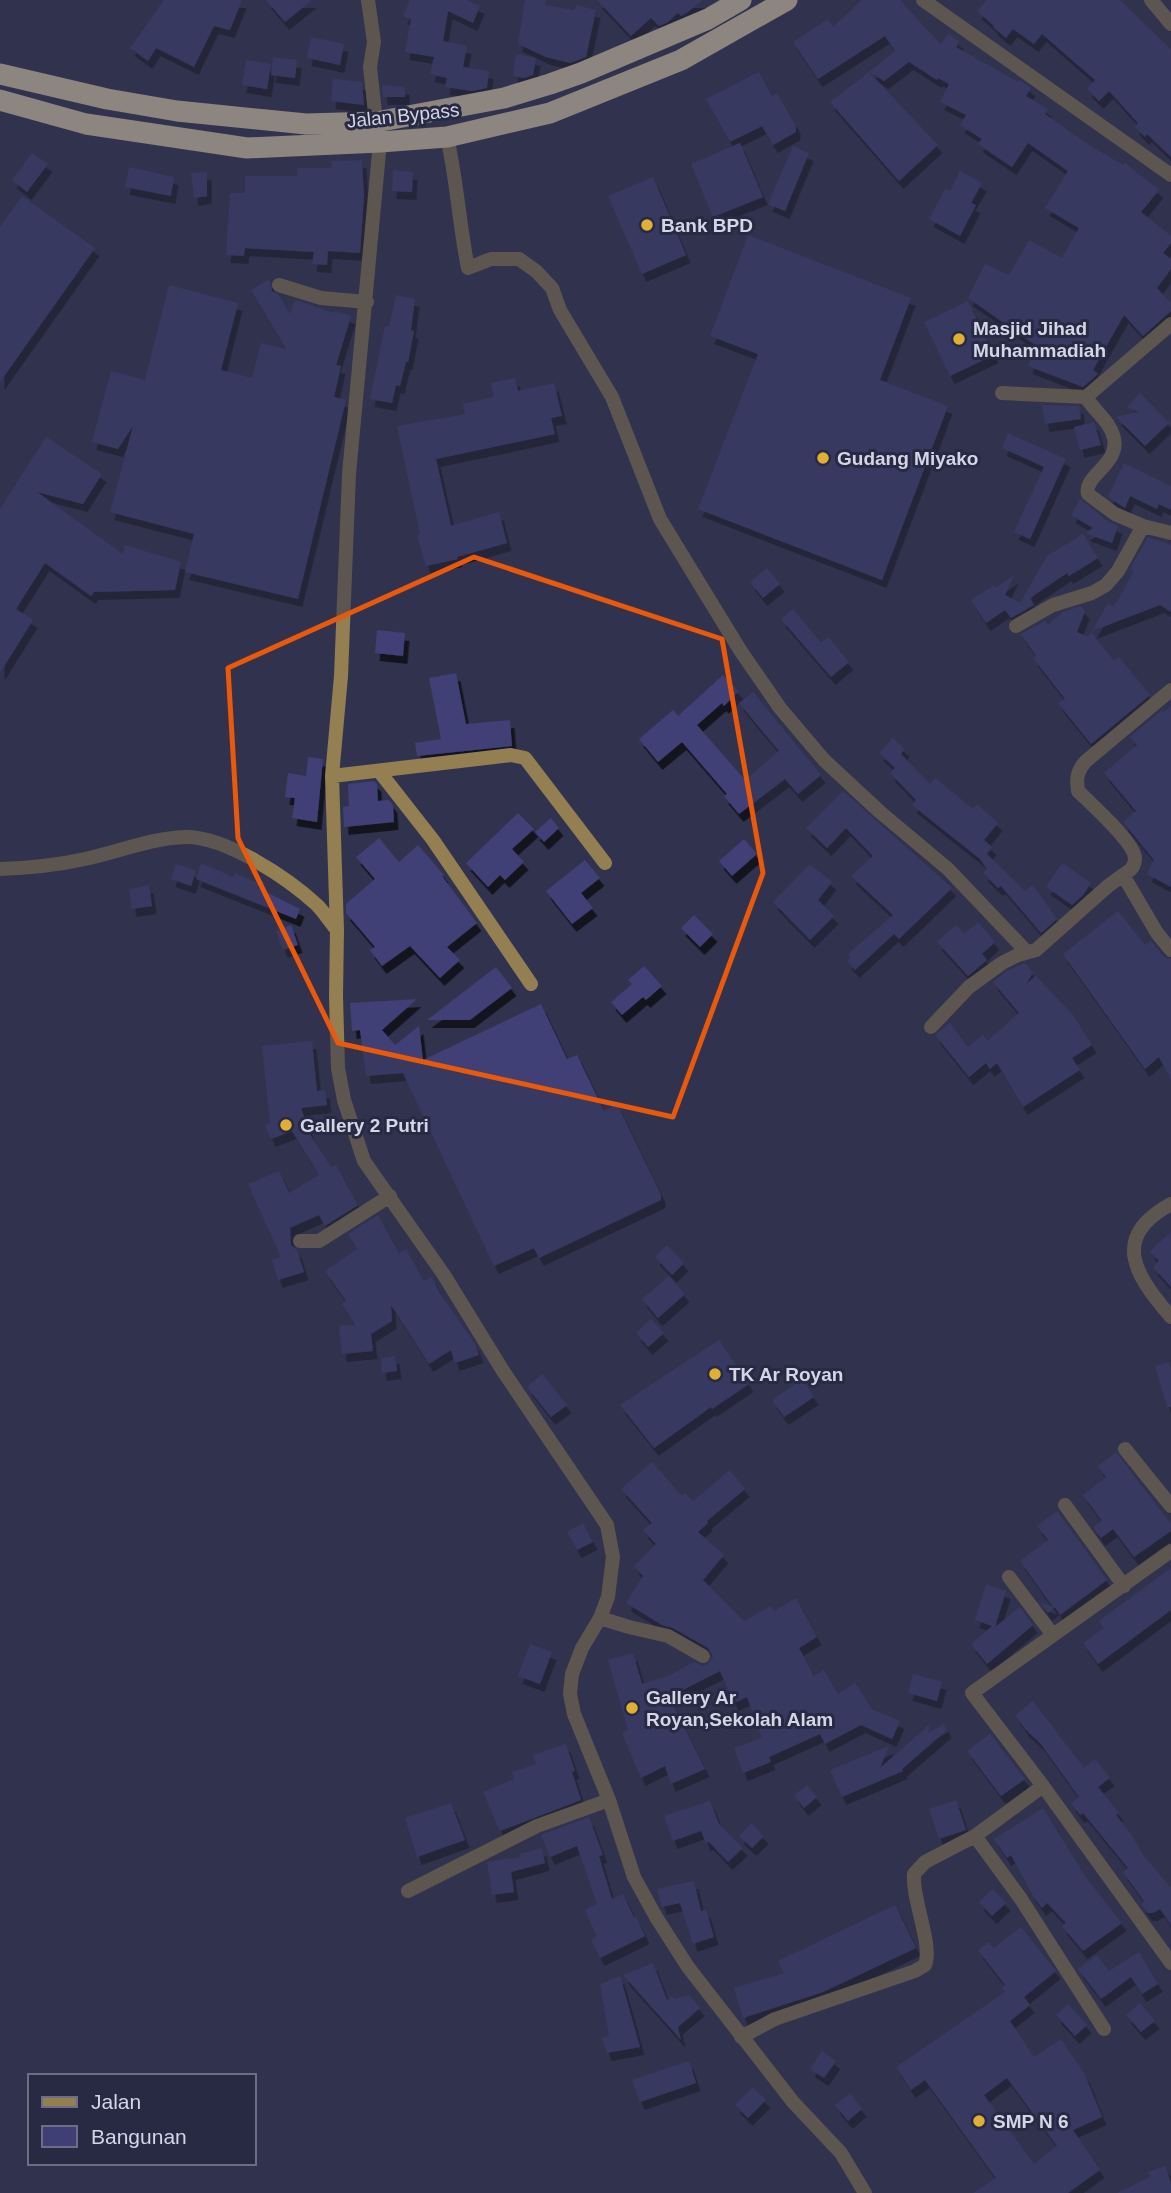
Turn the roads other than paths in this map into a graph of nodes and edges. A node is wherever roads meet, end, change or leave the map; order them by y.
1 (368, 0) edge
2 (741, 0) edge
3 (787, 0) edge
4 (923, 0) edge
5 (1150, 0) edge
6 (1171, 24) edge
7 (0, 74) edge
8 (582, 74) junction
9 (592, 96) junction
10 (0, 100) edge
11 (378, 132) junction
12 (447, 136) junction
13 (1171, 175) edge
14 (279, 285) dead end
15 (367, 302) junction
16 (1171, 324) edge
17 (1002, 393) dead end
18 (1086, 397) junction
19 (1143, 526) junction
20 (1171, 533) edge
21 (1016, 626) dead end
22 (1171, 690) edge
23 (379, 771) junction
24 (331, 776) junction
25 (605, 863) dead end
26 (0, 869) edge
27 (1123, 875) junction
28 (337, 930) junction
29 (1171, 950) edge
30 (1027, 952) junction
31 (531, 984) dead end
32 (931, 1027) dead end
33 (390, 1196) junction
34 (1171, 1204) edge
35 (300, 1241) dead end
36 (1171, 1317) edge
37 (1125, 1449) dead end
38 (1065, 1505) dead end
39 (1171, 1506) edge
40 (1171, 1552) edge
41 (1009, 1577) dead end
42 (1124, 1586) junction
43 (600, 1618) junction
44 (1053, 1635) junction
45 (703, 1656) dead end
46 (1043, 1786) junction
47 (609, 1800) junction
48 (975, 1836) junction
49 (408, 1891) dead end
50 (1171, 1963) edge
51 (1104, 2029) dead end
52 (741, 2037) junction
53 (865, 2193) edge

1 - 11 street
2 - 8 highway, Jalan Bypass
3 - 9 highway, Jalan Bypass
4 - 13 street
5 - 6 street
7 - 11 highway, Jalan Bypass
8 - 9 highway
8 - 11 highway, Jalan Bypass
9 - 12 highway, Jalan Bypass
10 - 11 highway, Jalan Bypass
11 - 12 highway, Jalan Bypass
11 - 15 street
12 - 30 street
14 - 15 street
15 - 24 street
16 - 18 street
17 - 18 street
18 - 19 street
19 - 20 street
19 - 21 street
22 - 27 street
23 - 24 street
23 - 25 street
23 - 31 street
24 - 28 street
26 - 28 street
27 - 29 street
27 - 30 street
28 - 33 street
30 - 32 street
33 - 35 street
33 - 43 street
34 - 36 street
37 - 39 street
38 - 42 street
40 - 42 street
41 - 44 street
42 - 44 street
43 - 45 street
43 - 47 street
44 - 46 street
46 - 48 street
46 - 50 street
47 - 49 street
47 - 52 street
48 - 51 street
48 - 52 street
52 - 53 street

